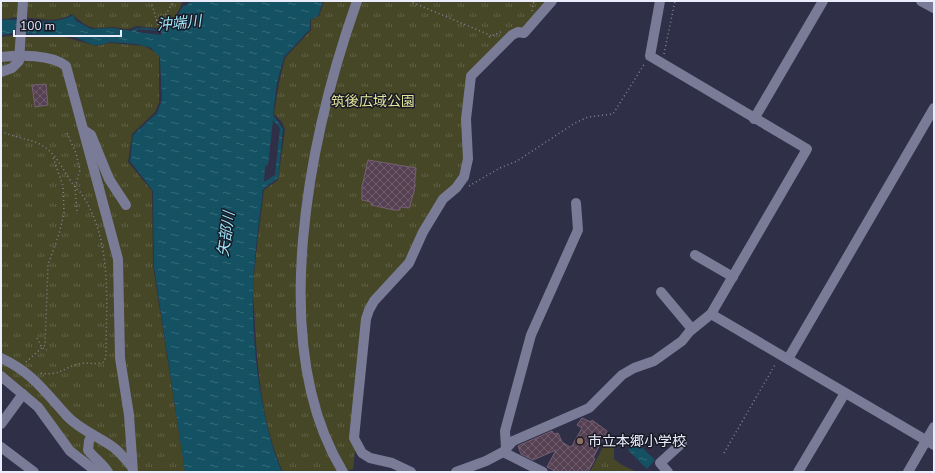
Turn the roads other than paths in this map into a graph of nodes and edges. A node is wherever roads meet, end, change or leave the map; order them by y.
1 (23, 1) edge
2 (356, 1) edge
3 (552, 1) edge
4 (660, 1) edge
5 (823, 1) edge
6 (921, 1) edge
7 (934, 8) edge
8 (20, 51) junction
9 (1, 57) edge
10 (1, 72) edge
11 (934, 108) edge
12 (754, 119) junction
13 (83, 130) junction
14 (576, 203) dead end
15 (126, 205) dead end
16 (695, 255) dead end
17 (732, 277) junction
18 (661, 292) dead end
19 (711, 314) junction
20 (692, 329) junction
21 (784, 357) junction
22 (1, 358) edge
23 (1, 376) edge
24 (845, 393) junction
25 (23, 394) junction
26 (5, 411) edge
27 (1, 424) edge
28 (934, 427) edge
29 (92, 435) junction
30 (682, 442) dead end
31 (930, 442) edge
32 (1, 447) edge
33 (505, 450) junction
34 (133, 469) edge
35 (34, 472) edge
36 (97, 472) edge
37 (108, 472) edge
38 (343, 472) edge
39 (411, 472) edge
40 (456, 472) edge
41 (544, 472) edge
42 (668, 472) edge
43 (798, 472) edge
44 (908, 472) edge

1 - 8 street
2 - 38 street
3 - 39 street
4 - 12 street
5 - 12 street
6 - 7 street
8 - 9 street
8 - 10 street
8 - 13 street
11 - 21 street
12 - 17 street
13 - 15 street
13 - 34 street
14 - 33 street
16 - 17 street
17 - 19 street
18 - 20 street
19 - 20 street
19 - 21 street
20 - 33 street
21 - 24 street
22 - 29 street
23 - 25 street
24 - 31 street
24 - 43 street
25 - 26 street
25 - 36 street
26 - 27 street
28 - 31 street
29 - 34 street
29 - 37 street
30 - 42 street
31 - 44 street
32 - 35 street
33 - 40 street
33 - 41 street

